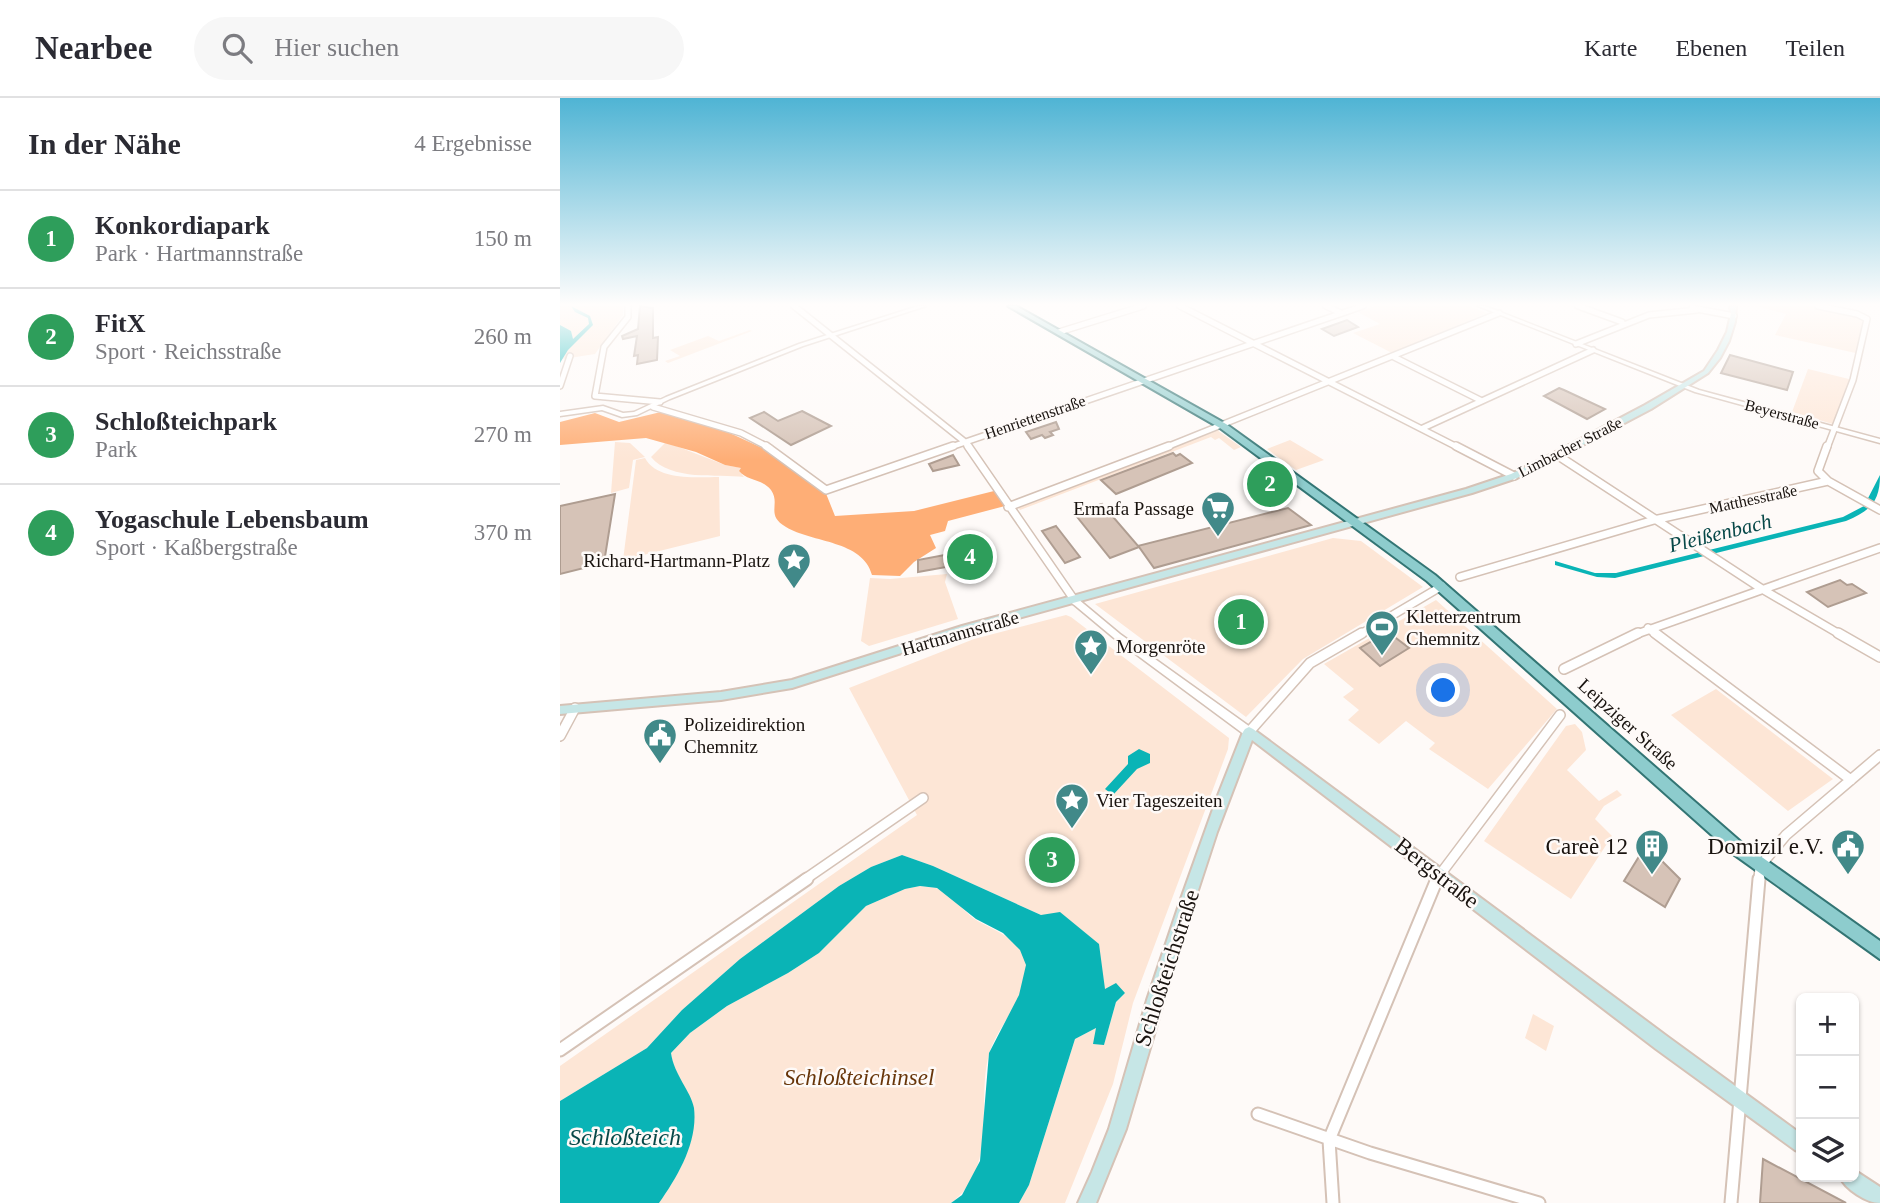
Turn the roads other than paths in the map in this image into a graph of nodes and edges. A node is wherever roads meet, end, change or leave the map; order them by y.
1 (569, 358) edge
2 (602, 358) edge
3 (772, 358) edge
4 (860, 358) edge
5 (1104, 358) edge
6 (1210, 358) edge
7 (1283, 358) edge
8 (1393, 358) edge
9 (1395, 358) edge
10 (1577, 358) edge
11 (1612, 358) edge
12 (1715, 358) edge
13 (1859, 358) edge
14 (1143, 380) junction
15 (1331, 382) junction
16 (560, 386) edge
17 (1685, 386) junction
18 (1482, 401) junction
19 (660, 402) junction
20 (653, 407) junction
21 (562, 414) edge
22 (1223, 426) junction
23 (1423, 428) junction
24 (1835, 429) junction
25 (1880, 441) edge
26 (965, 442) junction
27 (1558, 455) junction
28 (1514, 476) junction
29 (1828, 481) junction
30 (1008, 507) junction
31 (1879, 509) edge
32 (1654, 520) junction
33 (1354, 522) junction
34 (1880, 548) edge
35 (1460, 577) dead end
36 (1442, 586) junction
37 (1762, 589) junction
38 (1075, 601) junction
39 (1648, 628) junction
40 (1880, 657) edge
41 (1564, 669) dead end
42 (575, 708) junction
43 (560, 709) edge
44 (1560, 715) dead end
45 (1249, 732) junction
46 (560, 736) edge
47 (1880, 755) edge
48 (1851, 780) junction
49 (923, 798) dead end
50 (1760, 866) junction
51 (1439, 873) junction
52 (1880, 951) edge
53 (560, 1051) edge
54 (1739, 1100) junction
55 (1258, 1114) dead end
56 (1329, 1140) junction
57 (1796, 1140) edge
58 (1856, 1182) edge
59 (1880, 1198) edge
60 (1087, 1203) edge
61 (1333, 1203) edge
62 (1539, 1203) edge
63 (1731, 1203) edge

1 - 16 street
2 - 19 street
3 - 19 street
4 - 26 street
5 - 14 main road
6 - 14 street, Henriettenstraße
7 - 15 street
8 - 15 street
9 - 18 street
10 - 18 street
11 - 17 street, Beyerstraße
12 - 17 main road, Limbacher Straße
13 - 24 street, Matthesstraße
14 - 22 main road
14 - 26 street, Henriettenstraße
15 - 22 street
15 - 23 street
17 - 24 street, Beyerstraße
17 - 27 main road, Limbacher Straße
18 - 23 street
19 - 20 street
20 - 21 street
20 - 26 street, Henriettenstraße
22 - 30 street
22 - 33 main road, Leipziger Straße
23 - 28 street
24 - 25 street, Beyerstraße
24 - 29 street, Matthesstraße
26 - 30 street
27 - 28 main road, Limbacher Straße
27 - 32 street
28 - 33 main road, Limbacher Straße
29 - 31 street
29 - 32 street, Matthesstraße
30 - 38 street
32 - 35 street, Matthesstraße
32 - 37 street
33 - 36 main road, Leipziger Straße
33 - 38 main road, Hartmannstraße
34 - 37 street
36 - 45 street
36 - 50 main road, Leipziger Straße
37 - 39 street
37 - 40 street
38 - 42 main road, Hartmannstraße
38 - 45 street, Bergstraße
39 - 41 street
39 - 48 street
42 - 43 main road, Hartmannstraße
42 - 46 street
44 - 51 street
45 - 51 main road, Bergstraße
45 - 60 main road, Schloßteichstraße
47 - 48 street
48 - 50 street
49 - 53 street
50 - 52 main road, Leipziger Straße
50 - 54 street
51 - 54 main road, Bergstraße
51 - 56 street
54 - 57 main road, Bergstraße
54 - 63 street
55 - 56 street
56 - 61 street
56 - 62 street
58 - 59 main road

